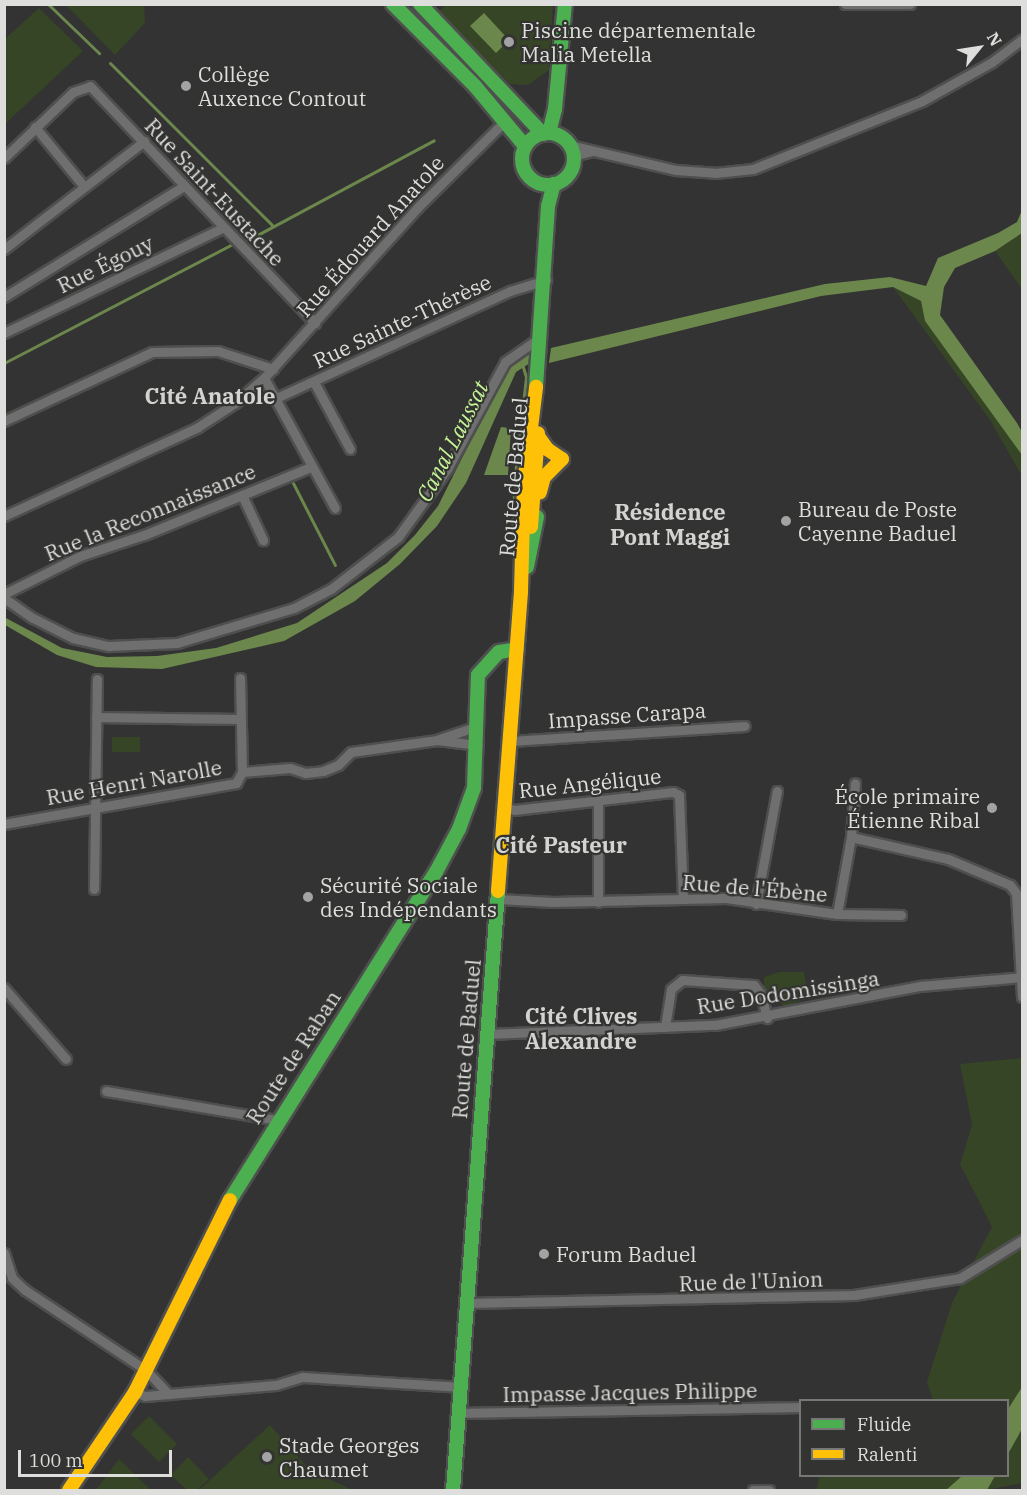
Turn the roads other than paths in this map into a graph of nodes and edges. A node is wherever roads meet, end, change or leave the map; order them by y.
1 (393, 4) edge
2 (420, 4) edge
3 (565, 4) edge
4 (845, 4) edge
5 (910, 4) edge
6 (875, 5) edge
7 (1023, 39) edge
8 (505, 121) junction
9 (35, 127) junction
10 (144, 141) junction
11 (559, 141) junction
12 (525, 146) junction
13 (4, 158) edge
14 (537, 183) junction
15 (554, 184) junction
16 (83, 186) junction
17 (184, 186) junction
18 (548, 206) junction
19 (222, 228) junction
20 (4, 249) edge
21 (546, 280) junction
22 (4, 297) edge
23 (315, 323) junction
24 (4, 333) edge
25 (541, 345) junction
26 (539, 366) junction
27 (273, 369) junction
28 (264, 378) junction
29 (314, 382) junction
30 (274, 399) junction
31 (4, 422) edge
32 (538, 436) junction
33 (350, 449) dead end
34 (311, 467) junction
35 (242, 495) junction
36 (335, 508) dead end
37 (4, 516) edge
38 (263, 540) dead end
39 (527, 567) junction
40 (521, 591) junction
41 (4, 594) edge
42 (4, 598) edge
43 (517, 649) junction
44 (240, 678) dead end
45 (97, 679) dead end
46 (96, 717) junction
47 (240, 719) junction
48 (478, 726) junction
49 (745, 726) dead end
50 (437, 740) junction
51 (511, 741) junction
52 (478, 745) junction
53 (242, 772) junction
54 (855, 783) dead end
55 (777, 791) dead end
56 (598, 800) junction
57 (94, 807) junction
58 (506, 807) junction
59 (4, 824) edge
60 (851, 837) junction
61 (94, 889) dead end
62 (683, 897) junction
63 (498, 899) junction
64 (598, 902) junction
65 (756, 904) junction
66 (837, 914) junction
67 (901, 915) dead end
68 (1022, 977) edge
69 (4, 988) edge
70 (1023, 997) edge
71 (767, 1018) junction
72 (665, 1027) junction
73 (487, 1034) junction
74 (66, 1059) dead end
75 (106, 1091) dead end
76 (277, 1120) junction
77 (1023, 1240) edge
78 (4, 1253) edge
79 (5, 1265) edge
80 (468, 1303) junction
81 (146, 1370) junction
82 (462, 1387) junction
83 (135, 1392) junction
84 (168, 1394) junction
85 (799, 1407) edge
86 (460, 1413) junction
87 (769, 1490) edge
88 (69, 1491) edge
89 (453, 1491) edge
90 (753, 1491) edge

1 - 8 main road
2 - 11 main road
3 - 11 main road
4 - 6 street
5 - 6 street
7 - 11 street
8 - 12 main road
8 - 23 street, Rue Édouard Anatole
9 - 10 street, Rue Saint-Eustache
9 - 13 street
9 - 16 street
10 - 16 street
10 - 17 street, Rue Saint-Eustache
11 - 12 main road
11 - 15 main road
12 - 14 main road
14 - 15 main road
14 - 18 main road, Route de Baduel
15 - 18 main road, Route de Baduel
16 - 20 street
17 - 19 street, Rue Saint-Eustache
17 - 22 street
18 - 21 main road, Route de Baduel
19 - 23 street, Rue Saint-Eustache
19 - 24 street, Rue Égouy
21 - 25 main road, Route de Baduel
21 - 29 street, Rue Sainte-Thérèse
23 - 27 street, Rue Édouard Anatole
25 - 26 main road, Route de Baduel
25 - 42 street
26 - 32 main road, Route de Baduel
26 - 40 main road, Route de Baduel
27 - 28 street, Rue Édouard Anatole
27 - 31 street
28 - 30 street
28 - 37 street, Rue Édouard Anatole
29 - 30 street, Rue Sainte-Thérèse
29 - 33 street
30 - 34 street
32 - 39 main road, Route de Baduel
32 - 39 main road
34 - 35 street, Rue la Reconnaissance
34 - 36 street
35 - 38 street
35 - 41 street, Rue la Reconnaissance
39 - 40 main road, Route de Baduel
40 - 43 main road, Route de Baduel
43 - 48 main road, Route de Raban
43 - 51 main road, Route de Baduel
44 - 47 street, Rue Henri Narolle
45 - 46 street
46 - 47 street
46 - 57 street
47 - 53 street, Rue Henri Narolle
48 - 50 street
48 - 52 main road, Route de Raban
49 - 51 street, Impasse Carapa
50 - 52 street
50 - 53 street
51 - 58 main road, Route de Baduel
52 - 76 main road, Route de Raban
53 - 57 street, Rue Henri Narolle
54 - 60 street
55 - 65 street
56 - 58 street, Rue Angélique
56 - 62 street, Rue Angélique
56 - 64 street
57 - 59 street, Rue Henri Narolle
57 - 61 street
58 - 63 main road, Route de Baduel
60 - 66 street
60 - 68 street
62 - 64 street, Rue de l'Ébène
62 - 65 street, Rue de l'Ébène
63 - 64 street, Rue de l'Ébène
63 - 73 main road, Route de Baduel
65 - 66 street, Rue de l'Ébène
66 - 67 street, Rue de l'Ébène
68 - 70 street
68 - 71 street, Rue Dodomissinga
69 - 74 street
71 - 72 street, Rue Dodomissinga
71 - 72 street
72 - 73 street, Rue Dodomissinga
73 - 80 main road, Route de Baduel
75 - 76 street
76 - 81 main road, Route de Raban
77 - 80 street, Rue de l'Union
78 - 79 street
79 - 81 street
80 - 82 main road, Route de Baduel
81 - 83 main road, Route de Raban
81 - 84 street
82 - 84 street
82 - 86 main road, Route de Baduel
83 - 84 street
83 - 88 main road, Route de Raban
85 - 86 street, Impasse Jacques Philippe
86 - 89 main road, Route de Baduel
87 - 90 street

